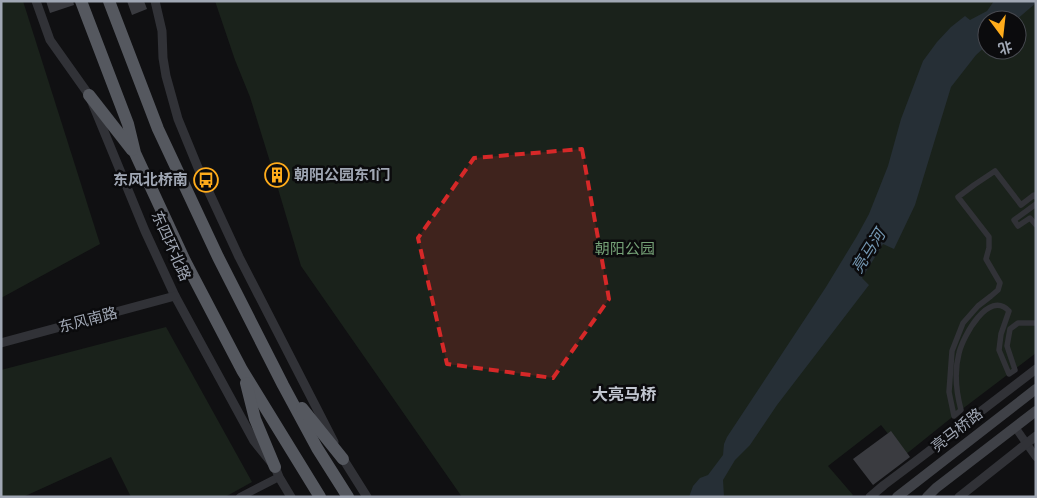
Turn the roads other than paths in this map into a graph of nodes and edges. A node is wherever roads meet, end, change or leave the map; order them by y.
1 (36, 1) edge
2 (82, 1) edge
3 (109, 1) edge
4 (155, 1) edge
5 (89, 94) junction
6 (135, 153) junction
7 (1036, 197) edge
8 (1036, 204) edge
9 (1036, 225) edge
10 (176, 296) junction
11 (1036, 324) edge
12 (1, 343) edge
13 (1036, 369) edge
14 (242, 370) junction
15 (283, 384) junction
16 (1036, 389) edge
17 (1036, 411) edge
18 (1015, 427) junction
19 (1036, 436) edge
20 (1026, 444) junction
21 (1036, 457) edge
22 (343, 459) junction
23 (277, 472) junction
24 (240, 497) edge
25 (291, 497) edge
26 (320, 497) edge
27 (348, 497) edge
28 (367, 497) edge
29 (870, 497) edge
30 (898, 497) edge
31 (927, 497) edge
32 (959, 497) edge

1 - 5 street, 东四环北路
2 - 6 highway, 东四环北路
3 - 15 highway
4 - 22 street
5 - 6 highway
5 - 10 street, 东四环北路
6 - 14 highway, 东四环北路
7 - 11 street
8 - 9 street
10 - 12 street, 东风南路
10 - 23 street, 东四环北路
13 - 29 street
14 - 23 highway
14 - 26 highway, 东四环北路
15 - 22 highway
15 - 27 highway
16 - 30 main road, 亮马桥路
17 - 18 main road
18 - 20 street
18 - 31 main road
19 - 20 street
20 - 21 street
20 - 32 street
22 - 28 street
23 - 24 street
23 - 25 street, 东四环北路

